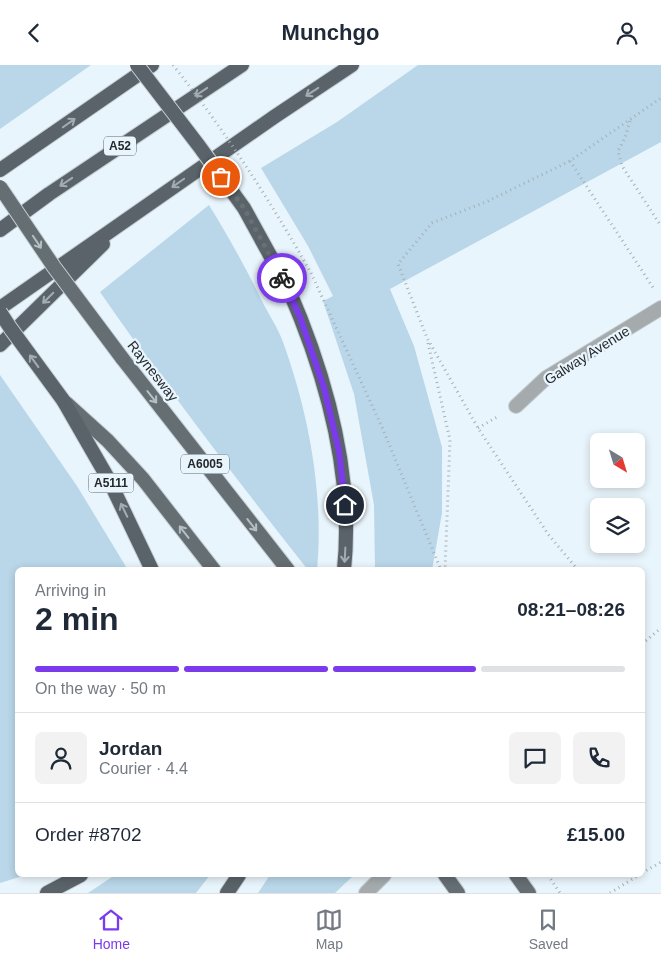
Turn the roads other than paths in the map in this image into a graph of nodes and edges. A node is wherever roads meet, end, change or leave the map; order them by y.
1 (137, 65) edge
2 (152, 65) edge
3 (242, 65) edge
4 (352, 65) edge
5 (0, 170) edge
6 (0, 187) edge
7 (132, 215) junction
8 (0, 230) edge
9 (0, 308) edge
10 (661, 308) edge
11 (0, 312) edge
12 (0, 345) edge
13 (63, 400) junction
14 (516, 406) dead end
15 (151, 567) edge
16 (212, 567) edge
17 (286, 567) edge
18 (344, 567) edge
19 (77, 877) edge
20 (238, 877) edge
21 (382, 877) edge
22 (446, 877) edge
23 (517, 877) edge
24 (47, 893) edge
25 (227, 893) edge
26 (366, 893) edge
27 (458, 893) edge
28 (529, 893) edge

1 -> 18 highway, bridge
5 -> 2 highway
3 -> 8 highway, A52
4 -> 7 highway
6 -> 17 main road, Raynesway / A6005, bridge
7 - 9 highway
7 -> 12 highway
10 - 14 street, Galway Avenue
13 -> 11 highway, A5111, bridge
15 -> 13 highway, A5111
16 -> 13 main road
19 - 24 highway
20 - 25 highway
21 - 26 street
22 - 27 main road
23 - 28 main road

